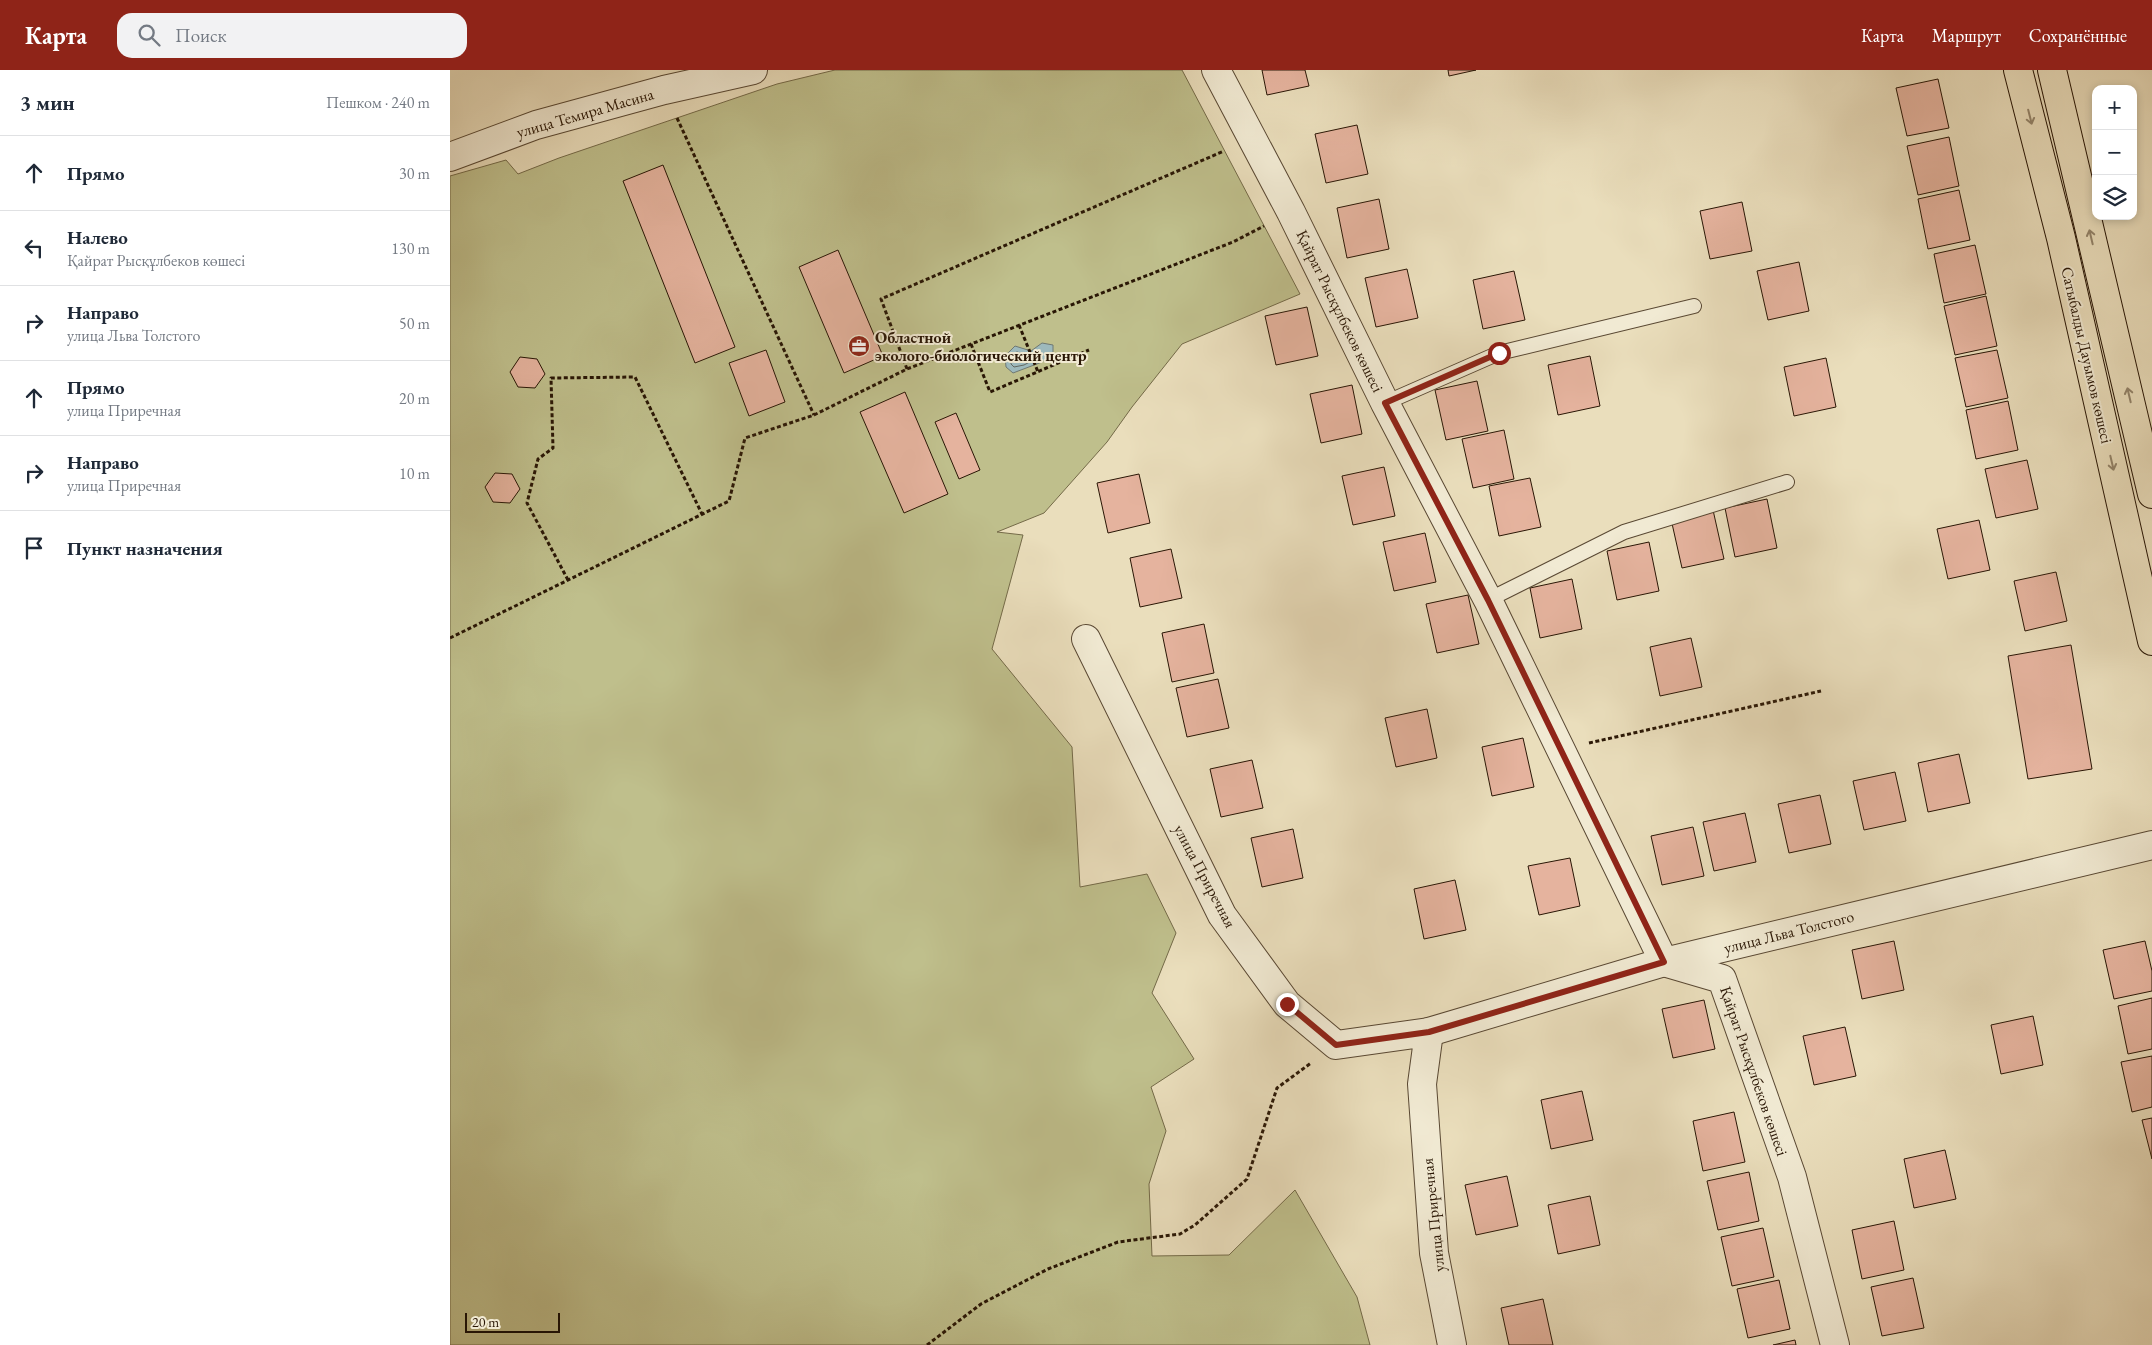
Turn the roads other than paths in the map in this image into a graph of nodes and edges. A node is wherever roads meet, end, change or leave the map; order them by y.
1 (753, 70) edge
2 (1216, 70) edge
3 (2018, 70) edge
4 (2052, 70) edge
5 (450, 157) edge
6 (1694, 306) dead end
7 (1385, 403) junction
8 (1787, 482) dead end
9 (2152, 494) edge
10 (1488, 600) junction
11 (1086, 639) dead end
12 (2152, 641) edge
13 (2152, 845) edge
14 (1664, 962) junction
15 (1429, 1032) junction
16 (1452, 1345) edge
17 (1835, 1345) edge

1 - 5 street, улица Темира Масина
2 - 7 street, Қайрат Рысқұлбеков көшесі
3 -> 12 main road, Сатыбалды Дауымов көшесі
9 -> 4 main road, Сатыбалды Дауымов көшесі
6 - 7 lane
7 - 10 street, Қайрат Рысқұлбеков көшесі
8 - 10 lane
10 - 14 street, Қайрат Рысқұлбеков көшесі
11 - 15 street, улица Приречная
13 - 14 street, улица Льва Толстого
14 - 15 street, улица Льва Толстого
14 - 17 street, Қайрат Рысқұлбеков көшесі
15 - 16 street, улица Приречная

